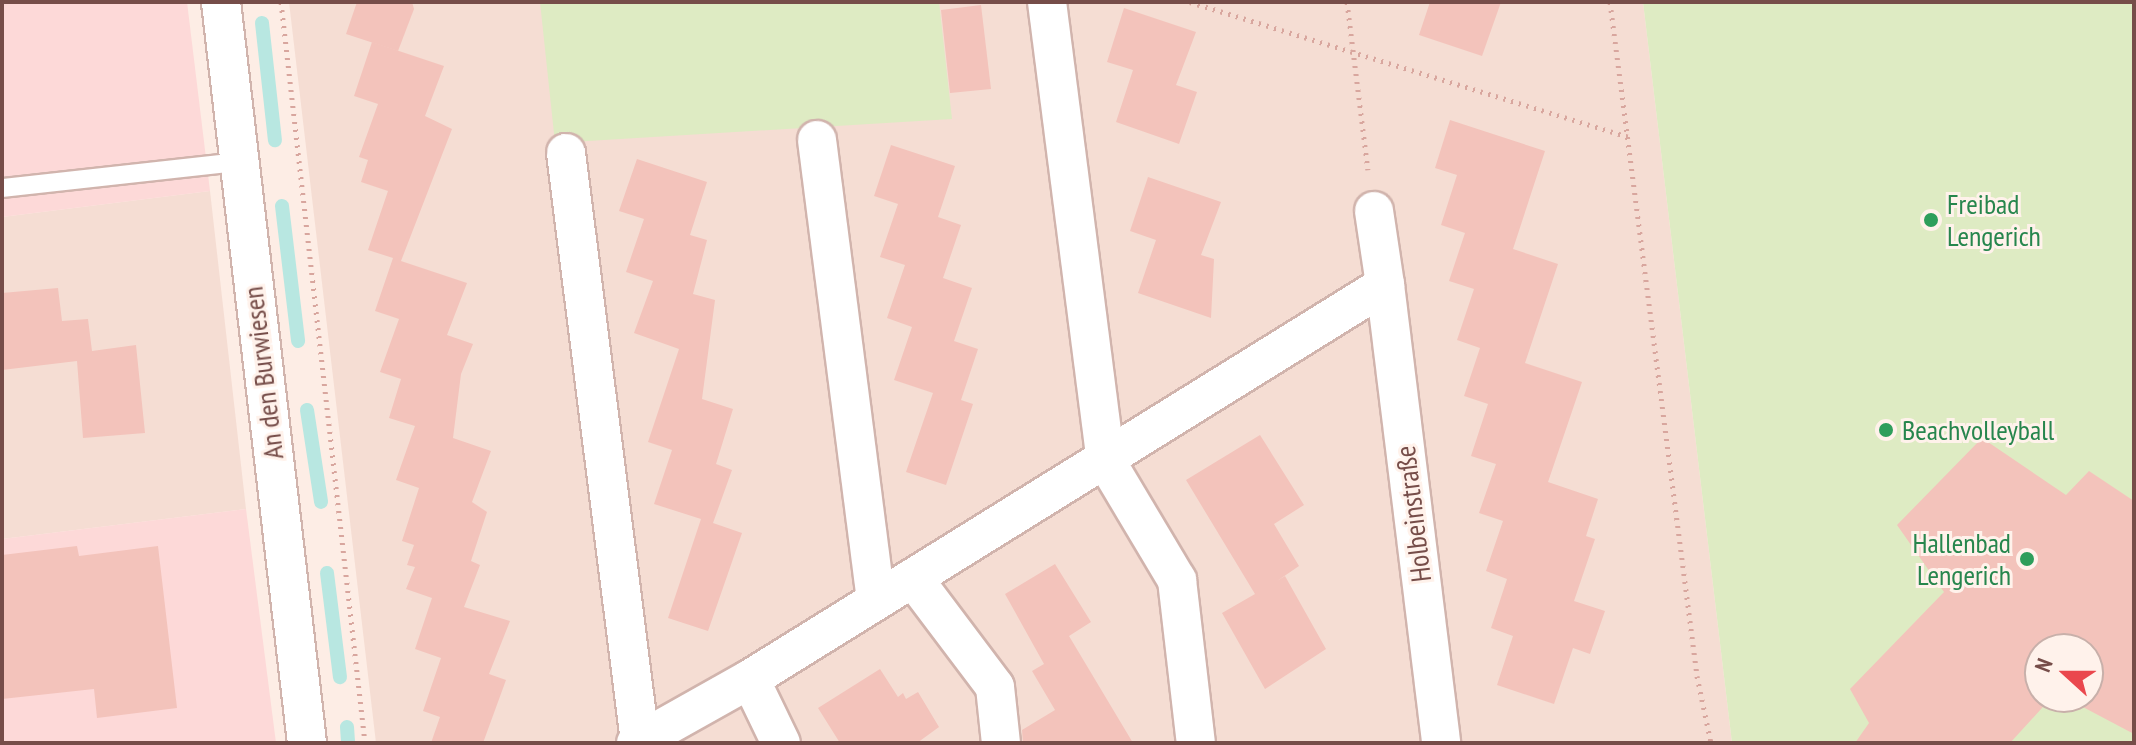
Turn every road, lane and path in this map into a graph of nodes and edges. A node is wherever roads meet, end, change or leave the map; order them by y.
1 (221, 2) edge
2 (281, 2) edge
3 (1047, 2) edge
4 (1190, 2) edge
5 (1347, 2) edge
6 (1610, 2) edge
7 (1353, 57) junction
8 (1628, 137) junction
9 (817, 140) dead end
10 (566, 153) dead end
11 (237, 162) junction
12 (2, 188) edge
13 (1374, 211) joint
14 (1385, 285) junction
15 (1106, 461) junction
16 (913, 578) junction
17 (876, 598) junction
18 (750, 679) junction
19 (638, 742) edge
20 (307, 743) edge
21 (365, 743) edge
22 (781, 743) edge
23 (1001, 743) edge
24 (1196, 743) edge
25 (1441, 743) edge
26 (1711, 743) edge

1 - 11 street, An den Burwiesen
2 - 21 path
3 - 15 street
4 - 7 path
5 - 7 path
6 - 8 path
7 - 8 path
7 - 13 path
8 - 26 path
9 - 17 street
10 - 19 street
11 - 12 lane
11 - 20 street, An den Burwiesen
13 - 14 street, Holbeinstraße
14 - 15 street
14 - 25 street, Holbeinstraße
15 - 16 street
15 - 24 street
16 - 17 street
16 - 23 street
17 - 18 street
18 - 19 street
18 - 22 street

